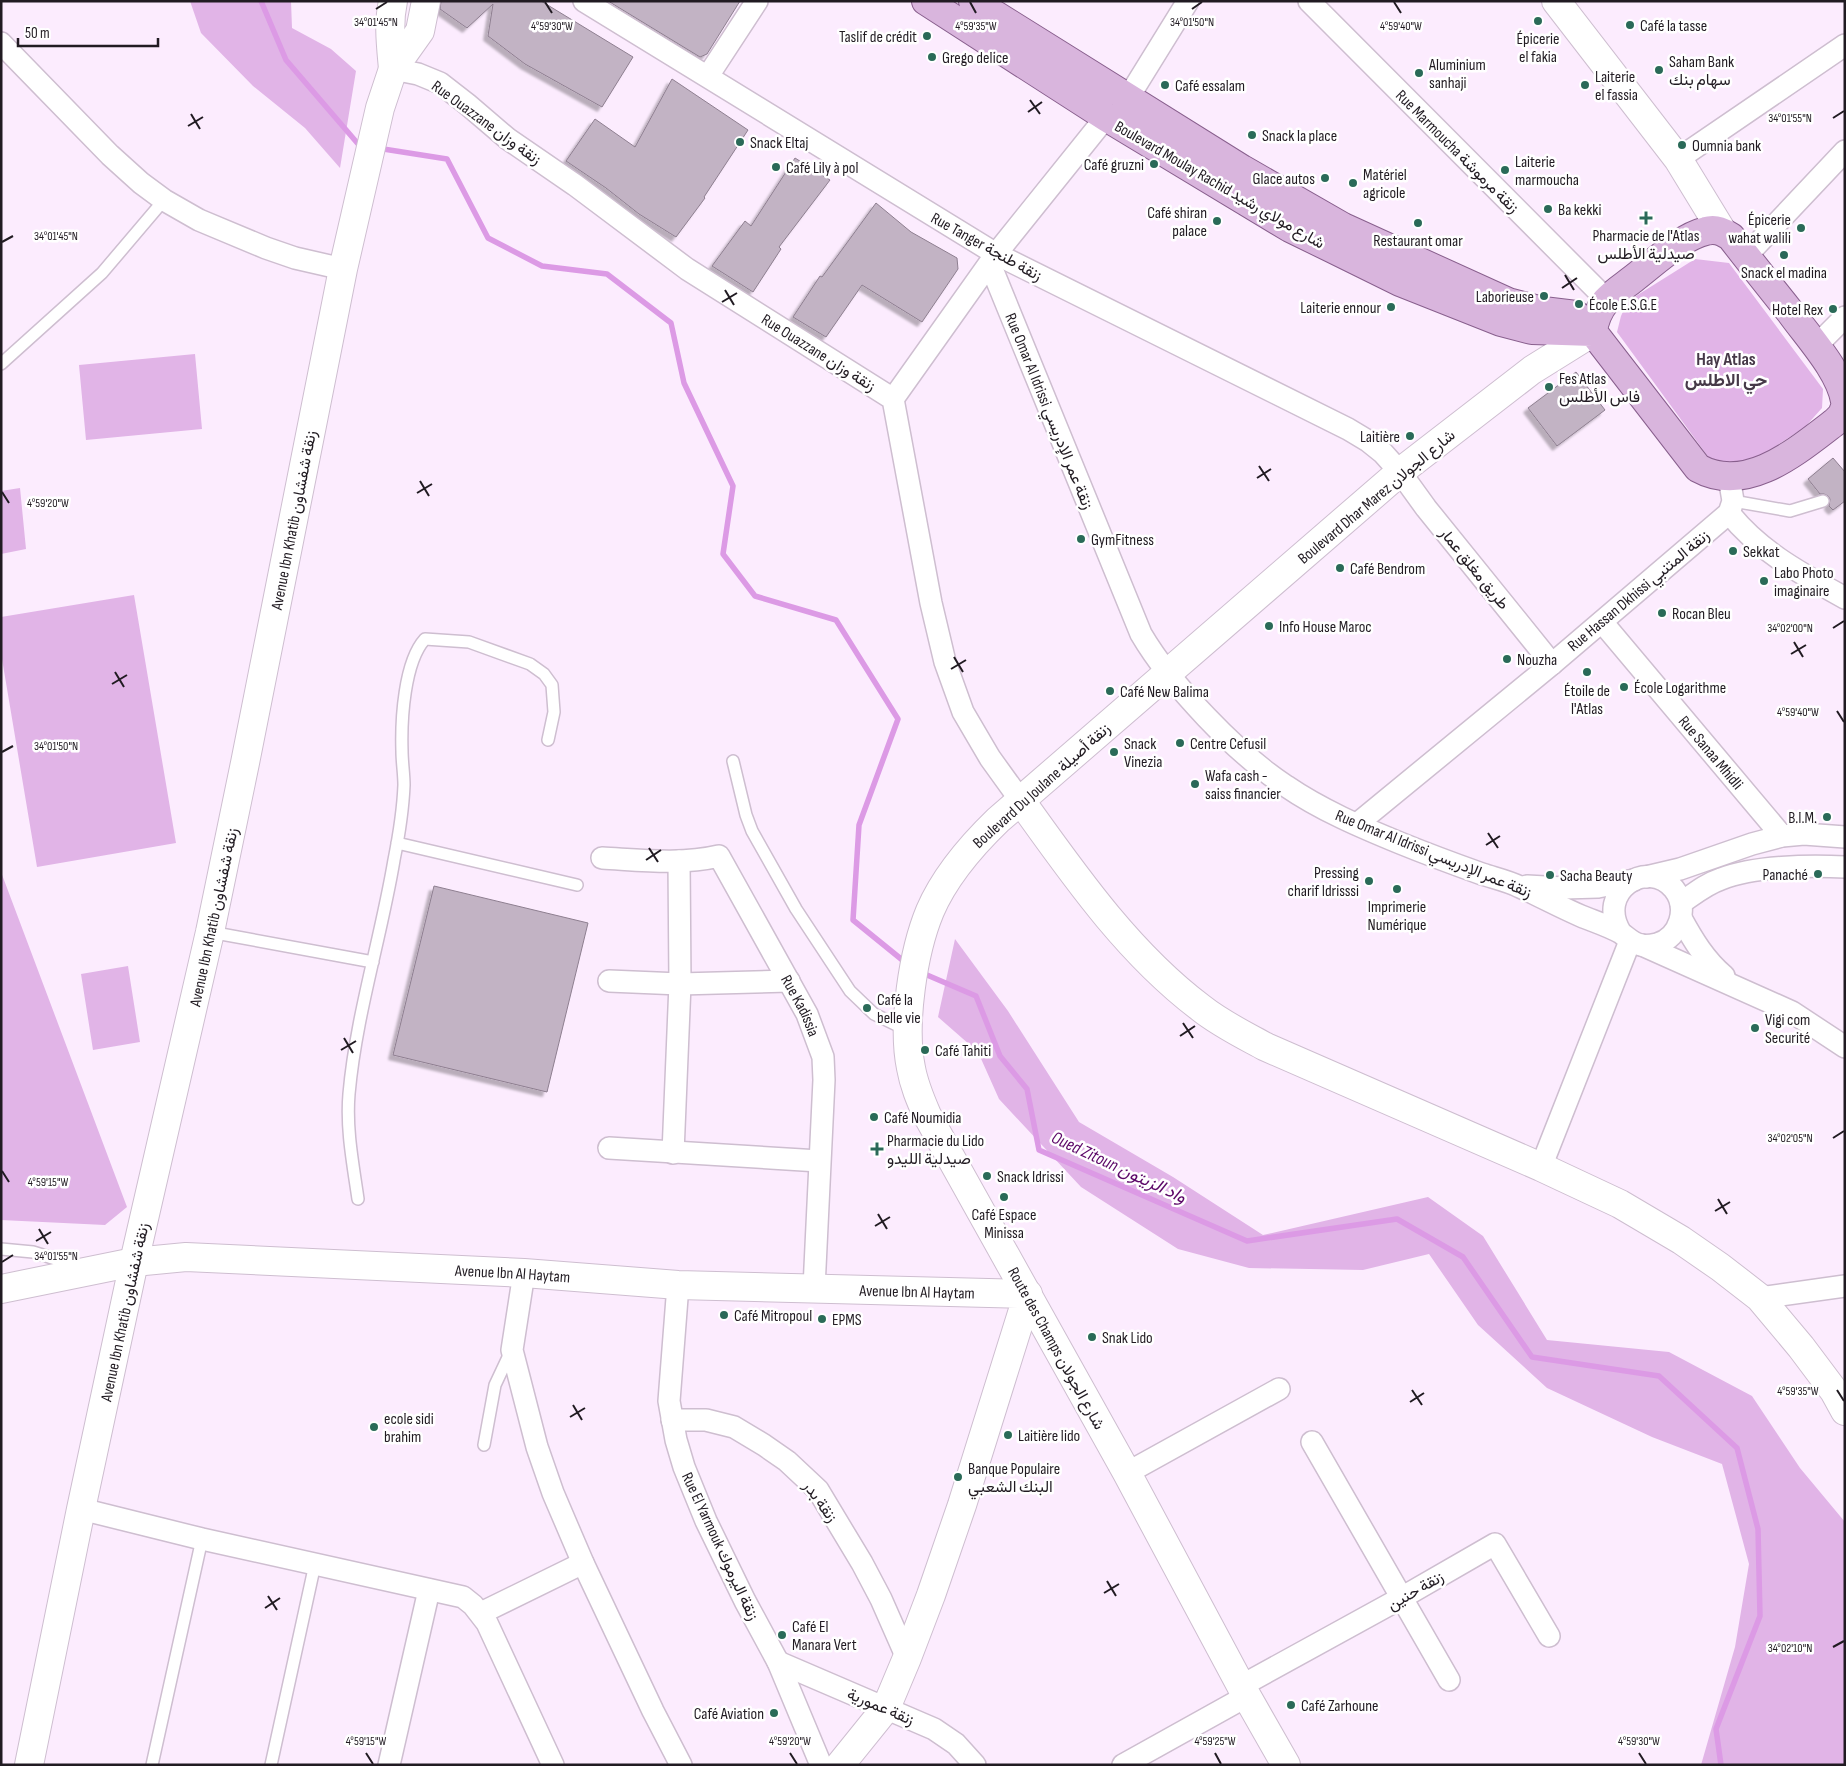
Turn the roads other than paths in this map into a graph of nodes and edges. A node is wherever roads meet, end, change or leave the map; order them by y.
1 (393, 1) edge
2 (426, 1) edge
3 (584, 1) edge
4 (757, 1) edge
5 (926, 1) edge
6 (973, 1) edge
7 (1188, 1) edge
8 (1309, 1) edge
9 (1556, 1) edge
10 (1, 43) edge
11 (1845, 45) edge
12 (393, 69) junction
13 (708, 76) junction
14 (1128, 98) junction
15 (1106, 117) junction
16 (1845, 151) edge
17 (1678, 159) junction
18 (164, 200) junction
19 (1722, 231) junction
20 (1746, 256) junction
21 (993, 259) junction
22 (343, 269) junction
23 (1598, 317) junction
24 (1845, 317) edge
25 (1816, 346) junction
26 (1, 364) edge
27 (893, 399) junction
28 (1844, 403) edge
29 (1400, 472) junction
30 (1730, 497) junction
31 (1823, 501) dead end
32 (1845, 598) edge
33 (1602, 622) junction
34 (1552, 664) junction
35 (1168, 673) junction
36 (548, 740) dead end
37 (733, 761) dead end
38 (1021, 801) junction
39 (1357, 824) junction
40 (1782, 836) junction
41 (1845, 837) edge
42 (397, 843) junction
43 (602, 858) dead end
44 (679, 861) junction
45 (1845, 867) edge
46 (1639, 878) junction
47 (577, 885) dead end
48 (1517, 886) junction
49 (930, 911) joint
50 (1681, 911) junction
51 (210, 932) junction
52 (1631, 940) junction
53 (373, 962) junction
54 (609, 981) dead end
55 (788, 981) junction
56 (680, 984) junction
57 (1738, 987) junction
58 (909, 1022) junction
59 (1845, 1047) edge
60 (609, 1148) dead end
61 (673, 1153) junction
62 (819, 1162) junction
63 (1541, 1167) junction
64 (358, 1199) dead end
65 (1, 1249) edge
66 (134, 1262) junction
67 (92, 1270) junction
68 (524, 1273) junction
69 (678, 1285) junction
70 (1845, 1286) edge
71 (814, 1288) junction
72 (2, 1292) edge
73 (1028, 1294) junction
74 (1760, 1298) junction
75 (512, 1350) junction
76 (1279, 1389) dead end
77 (1845, 1411) edge
78 (672, 1420) junction
79 (1312, 1442) dead end
80 (484, 1445) dead end
81 (1128, 1473) junction
82 (81, 1509) junction
83 (202, 1539) junction
84 (583, 1563) junction
85 (315, 1564) junction
86 (429, 1590) junction
87 (1402, 1597) junction
88 (481, 1613) junction
89 (1548, 1636) dead end
90 (907, 1658) junction
91 (778, 1662) junction
92 (1449, 1680) dead end
93 (1244, 1691) junction
94 (886, 1708) junction
95 (29, 1765) edge
96 (152, 1765) edge
97 (271, 1765) edge
98 (389, 1765) edge
99 (553, 1765) edge
100 (681, 1765) edge
101 (822, 1765) edge
102 (840, 1765) edge
103 (975, 1765) edge
104 (1123, 1765) edge
105 (1286, 1765) edge

1 - 12 street, Avenue Ibn Khatib زنقة شفشاون
2 - 12 street, Avenue Ibn Khatib زنقة شفشاون
3 - 13 street, Rue Tanger زنقة طنجة
4 - 13 street
5 - 15 main road, Boulevard Moulay Rachid شارع مولاي رشيد
6 - 14 main road, Boulevard Moulay Rachid شارع مولاي رشيد
7 - 14 street
8 - 23 street, Rue Marmoucha زنقة مرموشة
9 - 17 street
10 - 18 street
11 - 17 street
12 - 22 street, Avenue Ibn Khatib زنقة شفشاون
12 - 27 street, Rue Ouazzane زنقة وزان
13 - 21 street, Rue Tanger زنقة طنجة
14 - 23 main road, Boulevard Moulay Rachid شارع مولاي رشيد
15 - 21 street
15 - 23 main road, Boulevard Moulay Rachid شارع مولاي رشيد
16 - 20 street
17 - 19 street
18 - 22 street
18 - 26 lane
19 - 20 main road
19 - 23 main road
20 - 25 main road
21 - 27 street
21 - 29 street, Rue Tanger زنقة طنجة
21 - 35 street, Rue Omar Al Idrissi زنقة عمر الإدريسي
22 - 51 street, Avenue Ibn Khatib زنقة شفشاون
23 - 29 street, Boulevard Dhar Marez شارع الجولان
23 - 30 main road
24 - 25 street
25 - 28 main road
27 - 38 street, Rue Ouazzane زنقة وزان
28 - 30 main road
29 - 34 street, طريق مغلق عمار
29 - 35 street, Boulevard Dhar Marez شارع الجولان
30 - 31 lane
30 - 32 street
30 - 33 street, Rue Hassan Dkhissi زنقة المتنبي
33 - 34 street, Rue Hassan Dkhissi زنقة المتنبي
33 - 40 street, Rue Sanaa Mhidli
34 - 39 street, Rue Hassan Dkhissi زنقة المتنبي
35 - 38 street, Boulevard Du Joulane زنقة أصيلة
35 - 39 street, Rue Omar Al Idrissi زنقة عمر الإدريسي
36 - 42 lane
37 - 58 lane
38 - 49 street, Boulevard Du Joulane زنقة أصيلة
38 - 63 street
39 - 48 street, Rue Omar Al Idrissi زنقة عمر الإدريسي
40 - 41 street
40 - 46 street
42 - 47 lane
42 - 53 lane
43 - 44 street, Rue Kadissia
44 - 55 street, Rue Kadissia
44 - 56 street
45 - 50 street
46 - 48 street
46 - 50 street
46 - 52 street
48 - 52 street, Rue Omar Al Idrissi زنقة عمر الإدريسي
49 - 58 street, Route des Champs شارع الجولان
50 - 52 street
50 - 57 street
51 - 53 lane
51 - 66 street, Avenue Ibn Khatib زنقة شفشاون
52 - 57 street, Rue Omar Al Idrissi زنقة عمر الإدريسي
52 - 63 street
53 - 64 lane
54 - 56 street
55 - 56 street
55 - 62 street, Rue Kadissia
56 - 61 street
57 - 59 street, Rue Omar Al Idrissi زنقة عمر الإدريسي
58 - 73 street, Route des Champs شارع الجولان
60 - 61 street
61 - 62 street
62 - 71 street, Rue Kadissia
63 - 74 street
65 - 67 lane
66 - 67 street, Avenue Ibn Al Haytam
66 - 68 street, Avenue Ibn Al Haytam
66 - 82 street, Avenue Ibn Khatib زنقة شفشاون
67 - 72 street, Avenue Ibn Al Haytam
68 - 69 street, Avenue Ibn Al Haytam
68 - 75 street
69 - 71 street, Avenue Ibn Al Haytam
69 - 78 street, Rue El Yarmouk زنقة اليرموك
70 - 74 street
71 - 73 street, Avenue Ibn Al Haytam
73 - 81 street, Route des Champs شارع الجولان
73 - 90 street
74 - 77 street
75 - 80 lane
75 - 84 street
76 - 81 street
78 - 90 street, زنقة بدر
78 - 91 street, Rue El Yarmouk زنقة اليرموك
79 - 87 street
81 - 93 street, Route des Champs شارع الجولان
82 - 83 street
82 - 95 street, Avenue Ibn Khatib زنقة شفشاون
83 - 85 street
83 - 96 lane
84 - 88 street
84 - 100 street
85 - 86 street
85 - 97 lane
86 - 88 street
86 - 98 street
87 - 89 street, زنقة حنين
87 - 92 street
87 - 93 street, زنقة حنين
88 - 99 street
90 - 94 street
91 - 94 street, زنقة عمورية
91 - 101 street, Rue El Yarmouk زنقة اليرموك
93 - 104 street, زنقة حنين
93 - 105 street, Route des Champs شارع الجولان
94 - 102 street
94 - 103 street, زنقة عمورية

